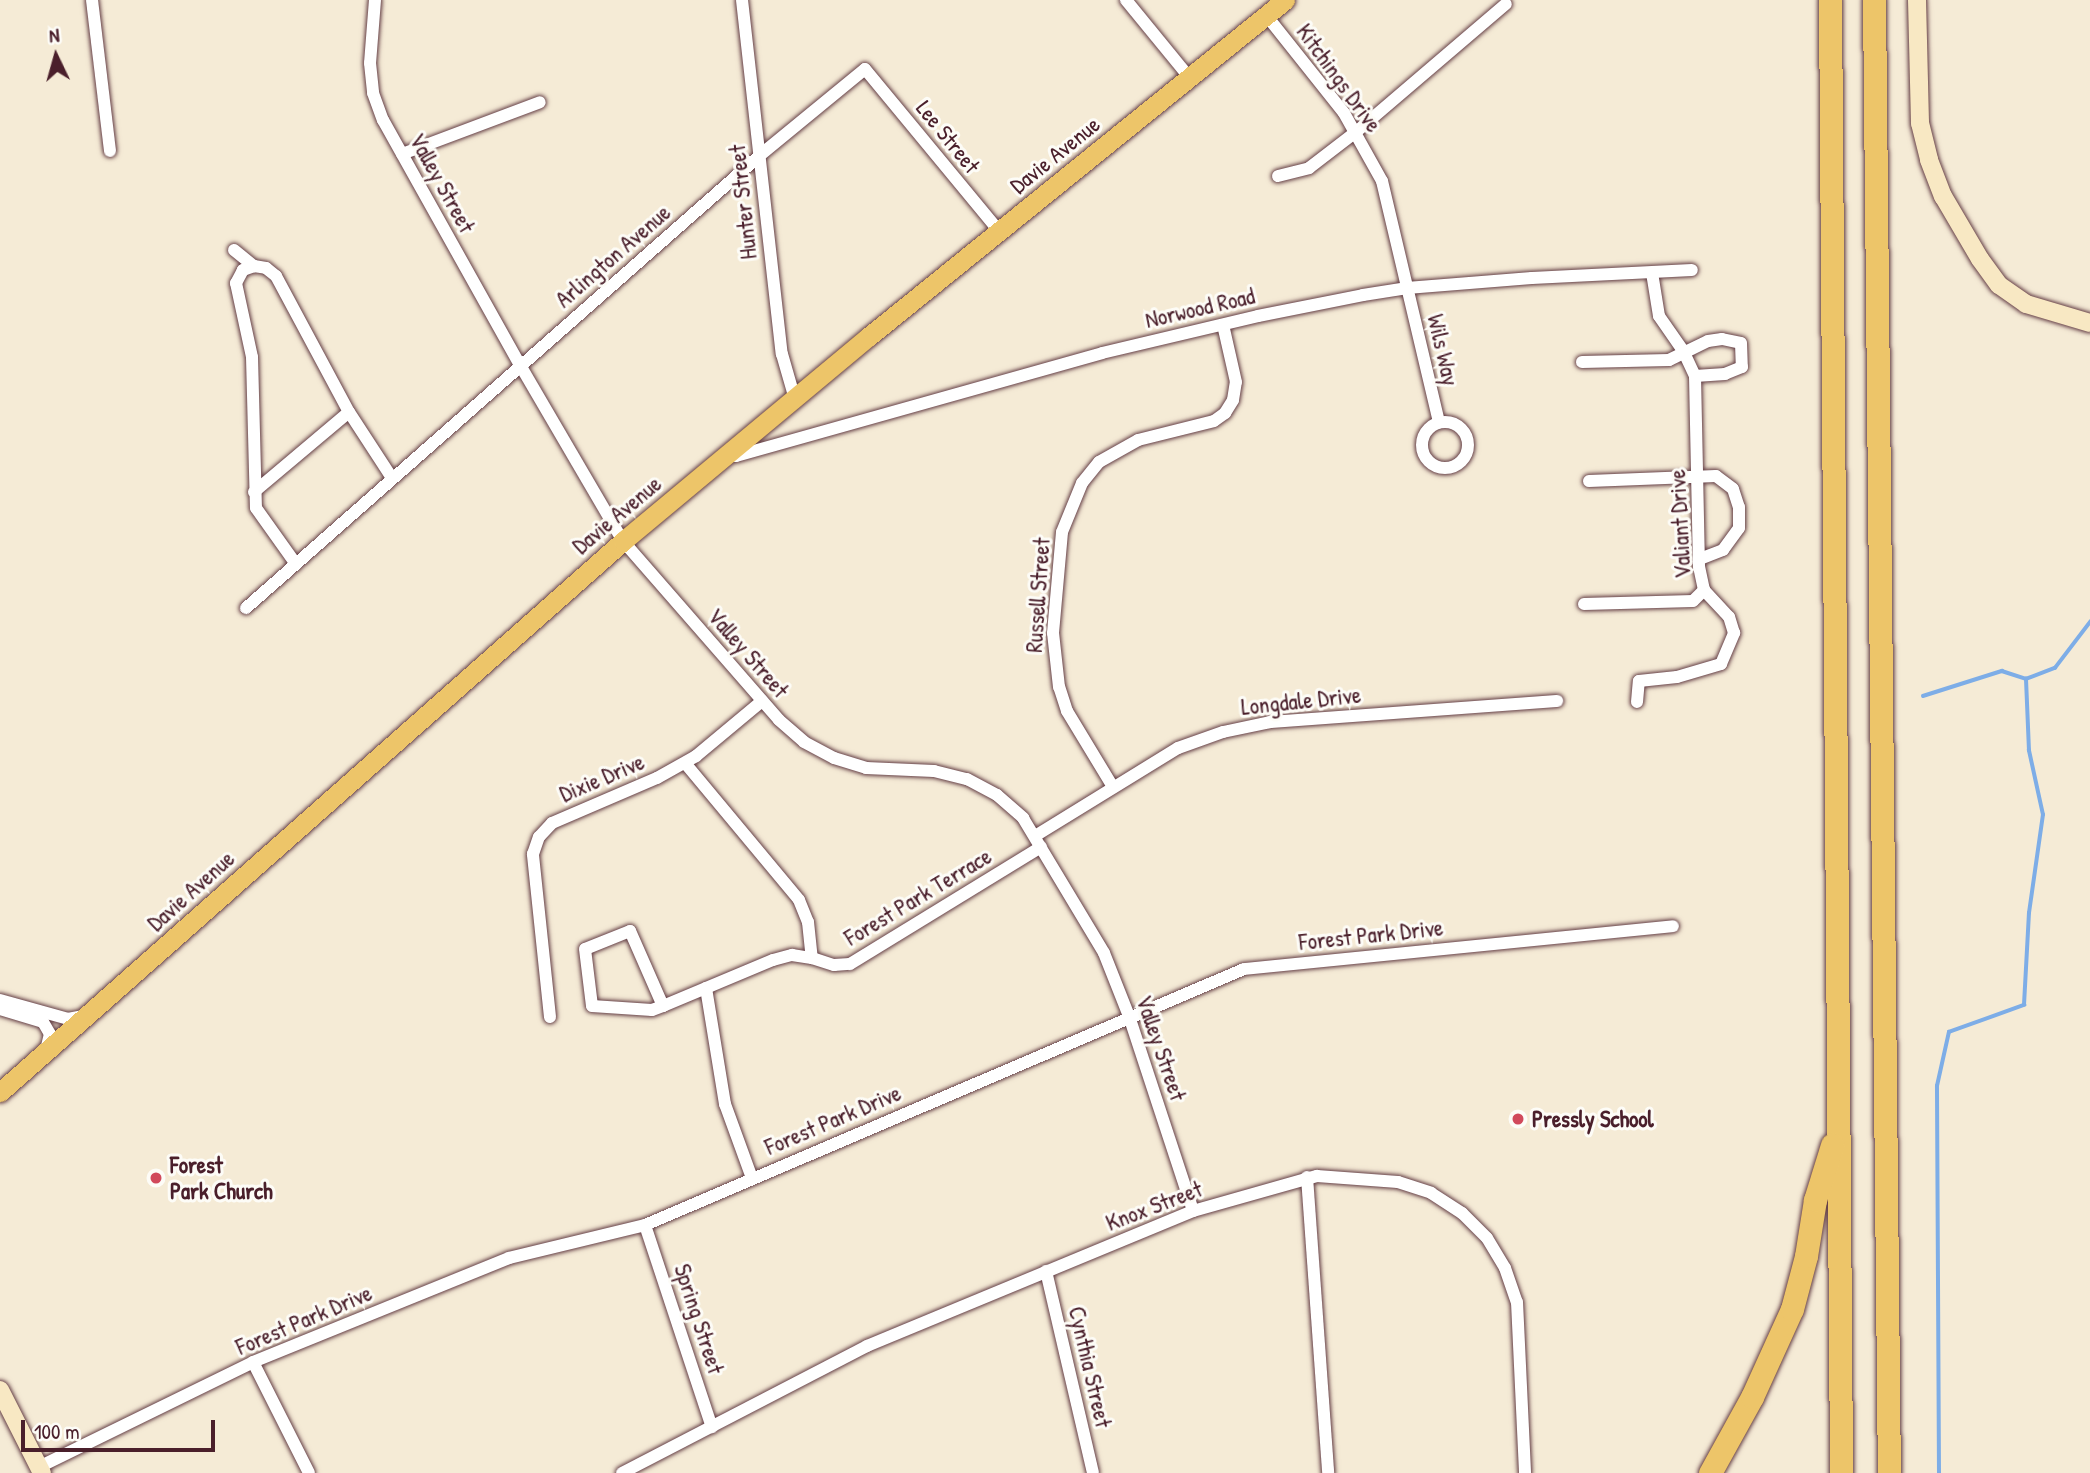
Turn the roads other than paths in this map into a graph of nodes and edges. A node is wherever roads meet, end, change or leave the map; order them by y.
1 (92, 0) edge
2 (374, 0) edge
3 (742, 0) edge
4 (1126, 0) edge
5 (1285, 0) edge
6 (1830, 0) edge
7 (1874, 0) edge
8 (1917, 0) edge
9 (1506, 4) dead end
10 (1266, 15) junction
11 (865, 69) joint
12 (1189, 77) junction
13 (540, 102) dead end
14 (1356, 132) junction
15 (110, 151) dead end
16 (402, 154) junction
17 (759, 156) junction
18 (1278, 176) dead end
19 (999, 231) junction
20 (234, 250) dead end
21 (254, 266) junction
22 (1692, 270) dead end
23 (1653, 273) junction
24 (1407, 288) junction
25 (2090, 323) edge
26 (1223, 325) junction
27 (1684, 352) junction
28 (1582, 362) dead end
29 (520, 365) junction
30 (1695, 376) junction
31 (797, 396) junction
32 (349, 412) junction
33 (1439, 422) dead end
34 (732, 451) junction
35 (1698, 476) junction
36 (392, 478) junction
37 (1589, 481) dead end
38 (254, 492) junction
39 (623, 541) junction
40 (1699, 559) junction
41 (296, 564) junction
42 (1704, 590) junction
43 (1584, 604) dead end
44 (246, 608) dead end
45 (762, 701) junction
46 (1557, 701) dead end
47 (1637, 702) dead end
48 (685, 763) junction
49 (1113, 787) junction
50 (1038, 842) junction
51 (1673, 926) dead end
52 (813, 957) junction
53 (706, 988) junction
54 (0, 999) edge
55 (663, 1006) junction
56 (0, 1009) edge
57 (88, 1015) junction
58 (1129, 1016) junction
59 (550, 1017) dead end
60 (43, 1054) junction
61 (0, 1092) edge
62 (1838, 1121) junction
63 (1307, 1177) junction
64 (752, 1178) junction
65 (1193, 1211) junction
66 (645, 1224) junction
67 (1046, 1271) junction
68 (253, 1362) junction
69 (0, 1390) edge
70 (712, 1427) junction
71 (41, 1470) edge
72 (309, 1473) edge
73 (623, 1473) edge
74 (1093, 1473) edge
75 (1328, 1473) edge
76 (1525, 1473) edge
77 (1710, 1473) edge
78 (1842, 1473) edge
79 (1889, 1473) edge

1 - 15 street
2 - 16 street, Valley Street
3 - 17 street, Hunter Street
4 - 12 street
5 - 10 main road, Davie Avenue
6 - 62 highway
7 - 79 highway
8 - 25 street
9 - 14 street
10 - 12 main road, Davie Avenue
10 - 14 street, Kitchings Drive
11 - 17 street, Arlington Avenue
11 - 19 street, Lee Street
12 - 19 main road, Davie Avenue
13 - 16 street
14 - 18 street
14 - 24 street, Kitchings Drive
16 - 29 street, Valley Street
17 - 29 street, Arlington Avenue
17 - 31 street, Hunter Street
19 - 31 main road, Davie Avenue
20 - 21 street
21 - 32 street
21 - 38 street
22 - 23 street, Norwood Road
23 - 24 street, Norwood Road
23 - 27 street, Valiant Drive
24 - 26 street, Norwood Road
24 - 33 street, Wils Way
26 - 34 street, Norwood Road
26 - 49 street, Russell Street
27 - 28 street
27 - 30 street, Valiant Drive
27 - 30 street
29 - 36 street, Arlington Avenue
29 - 39 street, Valley Street
30 - 35 street, Valiant Drive
31 - 34 main road, Davie Avenue
32 - 36 street
32 - 38 street
34 - 39 main road, Davie Avenue
35 - 37 street
35 - 40 street, Valiant Drive
35 - 40 street
36 - 41 street, Arlington Avenue
38 - 41 street
39 - 45 street, Valley Street
39 - 57 main road, Davie Avenue
40 - 42 street, Valiant Drive
41 - 44 street, Arlington Avenue
42 - 43 street
42 - 47 street, Valiant Drive
45 - 48 street, Dixie Drive
45 - 50 street, Valley Street
46 - 49 street, Longdale Drive
48 - 52 street, Forest Park Terrace
48 - 59 street, Dixie Drive
49 - 50 street, Longdale Drive
50 - 52 street, Forest Park Terrace
50 - 58 street, Valley Street
51 - 58 street, Forest Park Drive
52 - 53 street, Forest Park Terrace
53 - 55 street, Forest Park Terrace
53 - 64 street
54 - 57 street
55 - 55 street, Forest Park Terrace
56 - 60 street
57 - 60 main road, Davie Avenue
58 - 64 street, Forest Park Drive
58 - 65 street, Valley Street
60 - 61 main road, Davie Avenue
62 - 77 highway
62 - 78 highway
63 - 65 street, Knox Street
63 - 75 street
63 - 76 street, Knox Street
64 - 66 street, Forest Park Drive
65 - 67 street, Knox Street
66 - 68 street, Forest Park Drive
66 - 70 street, Spring Street
67 - 70 street, Knox Street
67 - 74 street, Cynthia Street
68 - 71 street, Forest Park Drive
68 - 72 street
69 - 71 street
70 - 73 street, Knox Street

